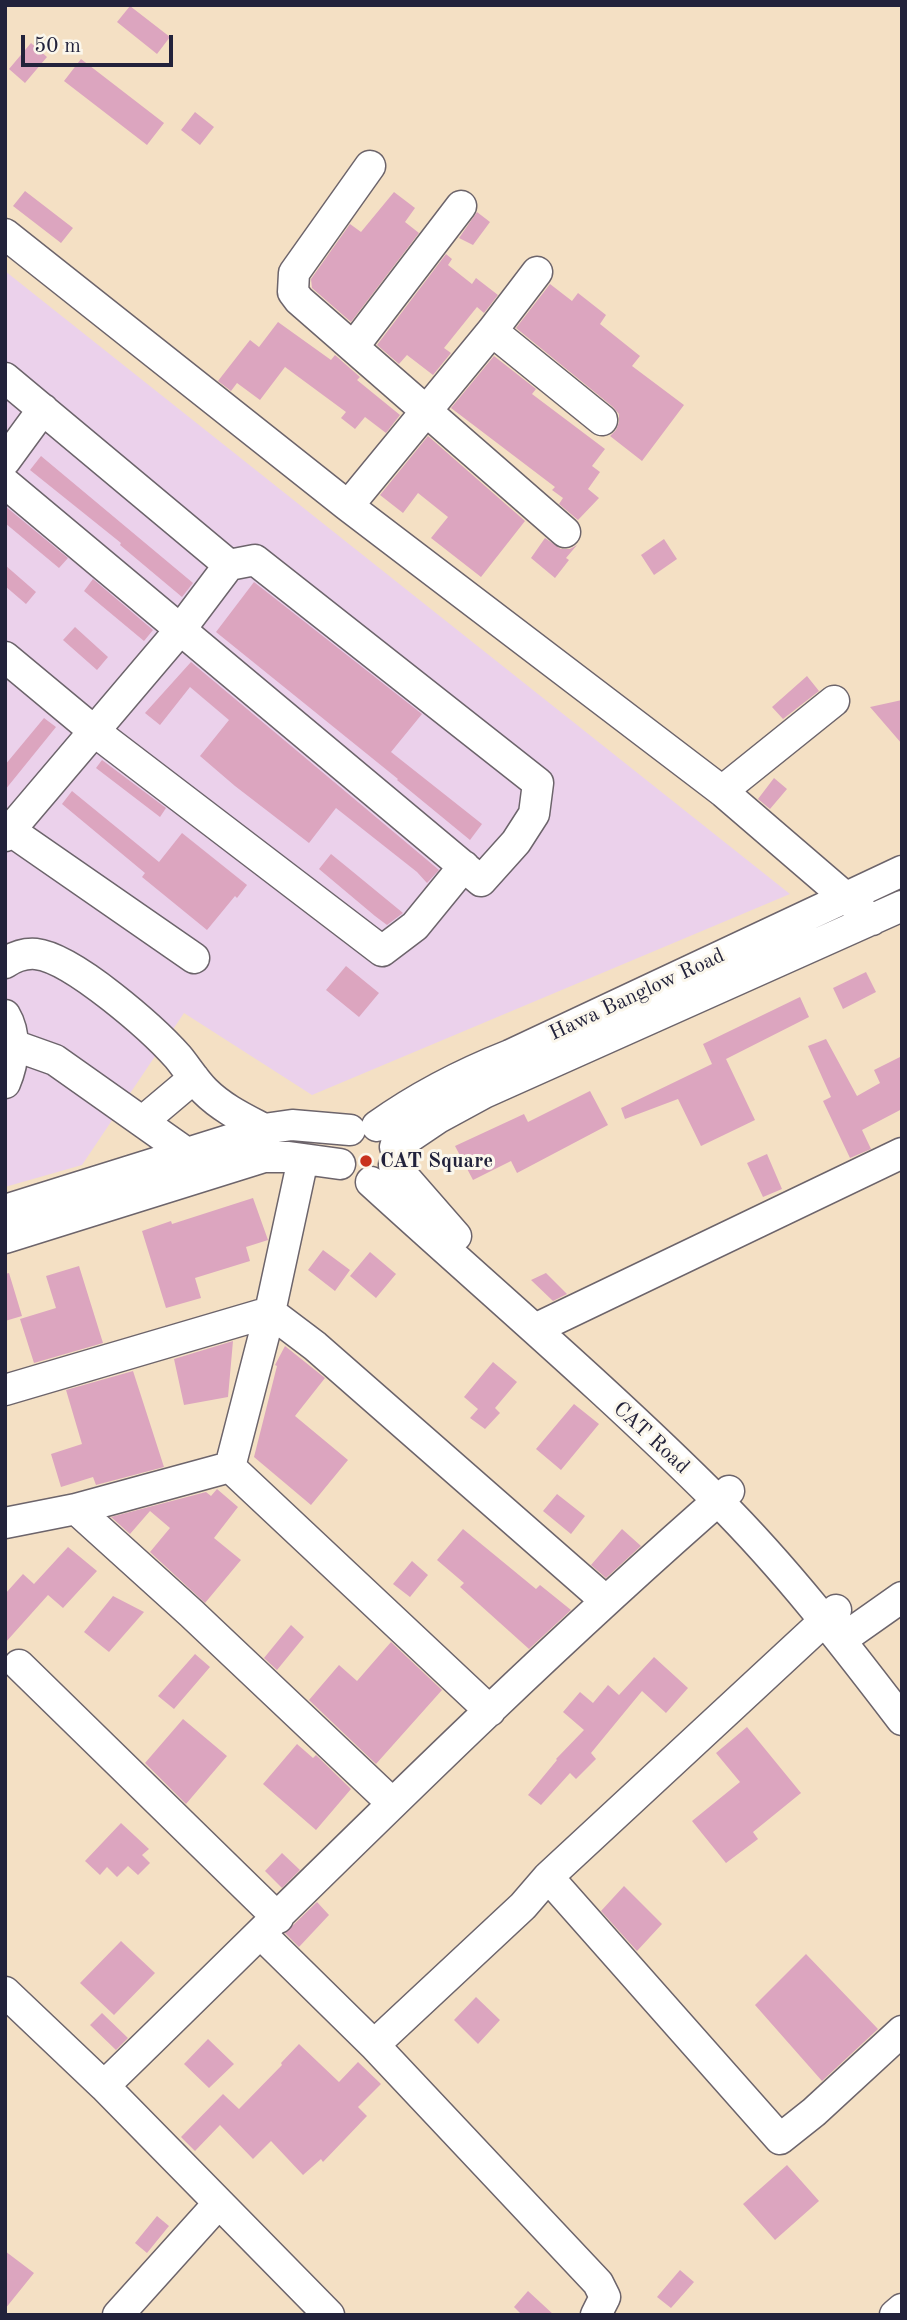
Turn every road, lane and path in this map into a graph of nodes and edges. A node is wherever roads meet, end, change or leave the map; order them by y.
1 (370, 166) dead end
2 (461, 206) dead end
3 (5, 234) edge
4 (537, 272) dead end
5 (492, 331) junction
6 (354, 346) junction
7 (5, 378) edge
8 (43, 409) junction
9 (426, 410) junction
10 (602, 421) dead end
11 (5, 461) edge
12 (5, 483) edge
13 (348, 506) junction
14 (565, 532) dead end
15 (229, 565) junction
16 (180, 630) junction
17 (5, 657) edge
18 (834, 701) dead end
19 (94, 731) junction
20 (722, 791) junction
21 (7, 831) edge
22 (464, 866) junction
23 (902, 871) edge
24 (845, 896) junction
25 (902, 906) edge
26 (872, 920) junction
27 (194, 958) dead end
28 (5, 963) edge
29 (5, 1015) edge
30 (13, 1045) junction
31 (515, 1066) junction
32 (194, 1078) junction
33 (5, 1083) edge
34 (143, 1121) junction
35 (264, 1129) junction
36 (377, 1150) junction
37 (902, 1153) edge
38 (303, 1159) junction
39 (192, 1166) junction
40 (5, 1210) edge
41 (5, 1238) edge
42 (270, 1312) junction
43 (542, 1325) junction
44 (5, 1390) edge
45 (230, 1467) junction
46 (724, 1496) junction
47 (76, 1509) junction
48 (5, 1523) edge
49 (902, 1597) edge
50 (606, 1601) junction
51 (838, 1625) junction
52 (10, 1665) edge
53 (902, 1694) edge
54 (489, 1711) junction
55 (902, 1720) edge
56 (392, 1803) junction
57 (548, 1877) junction
58 (270, 1926) junction
59 (5, 1992) edge
60 (902, 2031) edge
61 (374, 2045) junction
62 (104, 2086) junction
63 (218, 2204) junction
64 (902, 2309) edge
65 (118, 2315) edge
66 (329, 2315) edge
67 (596, 2315) edge
68 (895, 2315) edge

1 - 6 street
2 - 6 street
3 - 13 street
4 - 5 street
5 - 9 street
5 - 10 street
6 - 9 street
7 - 8 street
8 - 11 street
8 - 15 street
9 - 13 street
9 - 14 street
12 - 16 street
13 - 20 street
15 - 16 street
15 - 22 street
16 - 19 street
16 - 22 street
17 - 19 street
18 - 20 street
19 - 21 street
19 - 22 street
20 - 24 street
21 - 27 street
23 - 24 street, Hawa Banglow Road
24 - 26 street
24 - 31 street, Hawa Banglow Road
25 - 26 street, Hawa Banglow Road
26 - 31 street, Hawa Banglow Road
28 - 32 street
29 - 30 street
30 - 33 street
30 - 34 street
31 - 36 street, Hawa Banglow Road
32 - 34 street
32 - 35 street
34 - 39 street
35 - 36 street
35 - 39 street
36 - 38 street, CAT Road
36 - 43 street, CAT Road
37 - 43 street
38 - 39 street
38 - 42 street
39 - 40 street
39 - 41 street
42 - 44 street
42 - 45 street
42 - 50 street
43 - 46 street, CAT Road
45 - 47 street
45 - 54 street
46 - 50 street
46 - 51 street, CAT Road
47 - 48 street
47 - 56 street
49 - 51 street
50 - 54 street
51 - 53 street, CAT Road
51 - 55 street, CAT Road
51 - 57 street
52 - 58 street
54 - 56 street
56 - 58 street
57 - 60 street
57 - 61 street
58 - 61 street
58 - 62 street
59 - 62 street
61 - 67 street
62 - 63 street
63 - 65 street
63 - 66 street
64 - 68 street

